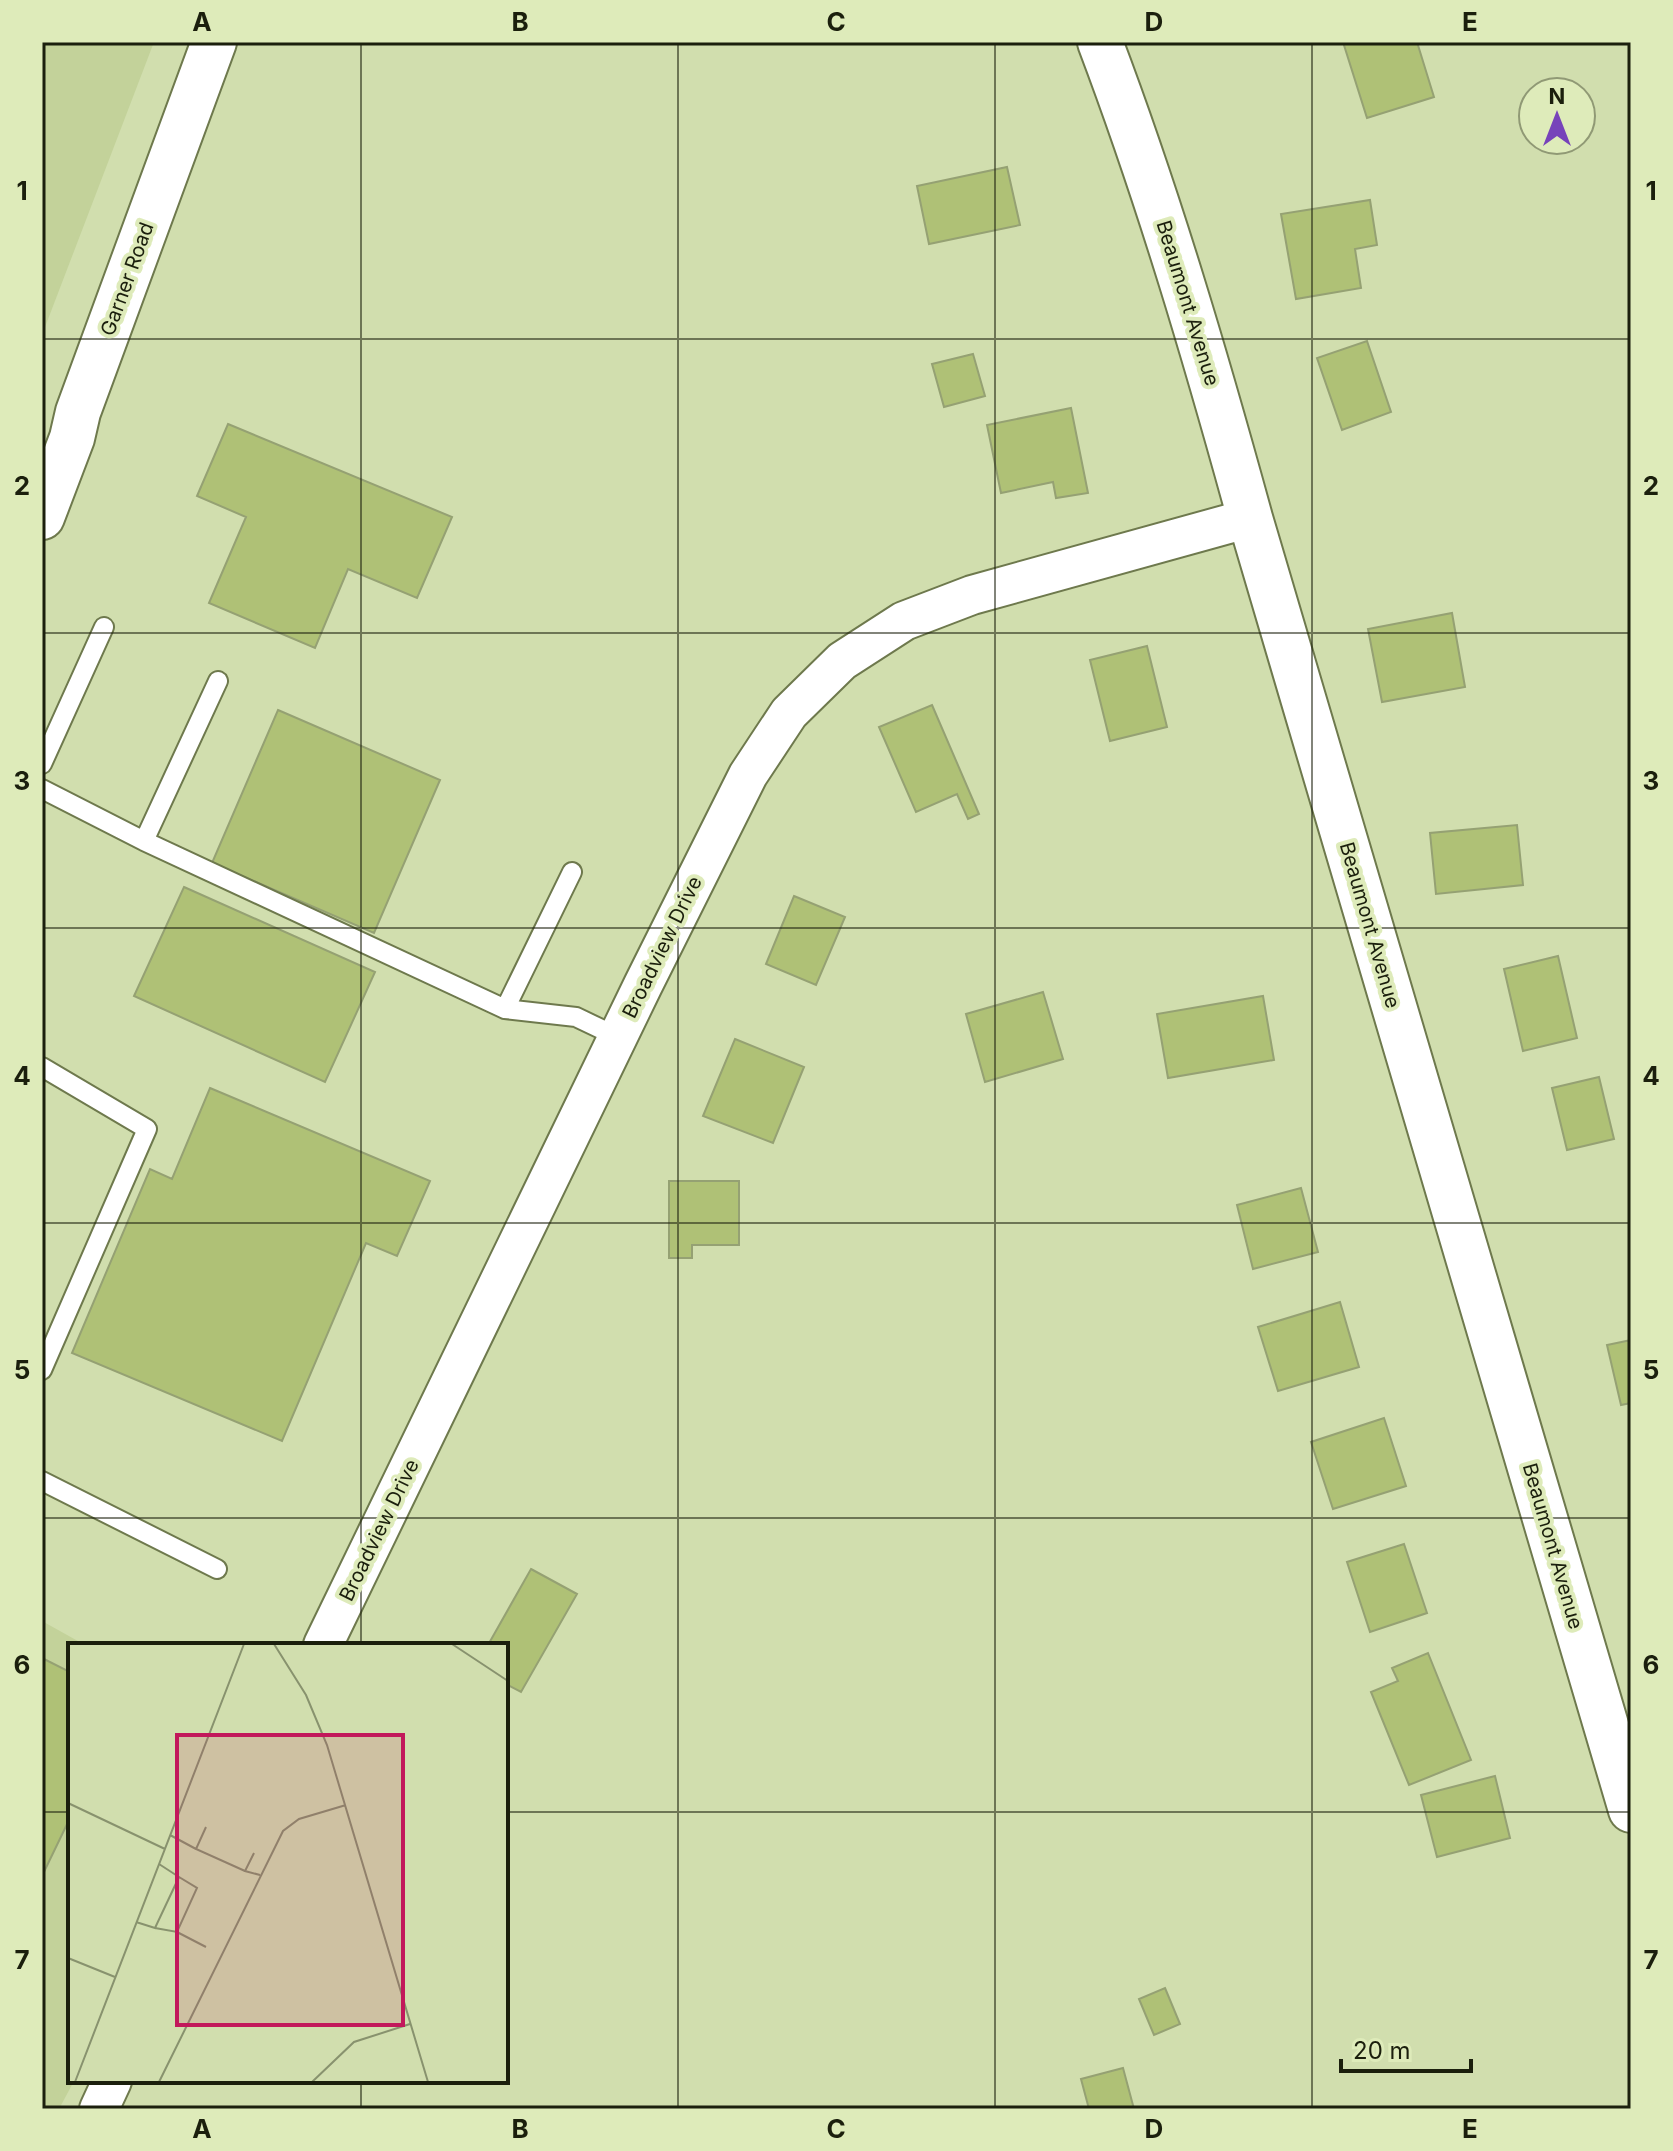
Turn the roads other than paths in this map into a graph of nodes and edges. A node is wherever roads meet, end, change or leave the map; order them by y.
1 (214, 42) edge
2 (1100, 42) edge
3 (42, 517) edge
4 (1250, 518) junction
5 (104, 627) dead end
6 (218, 681) dead end
7 (42, 764) edge
8 (42, 789) edge
9 (144, 841) junction
10 (572, 872) dead end
11 (505, 1009) junction
12 (618, 1037) junction
13 (42, 1067) edge
14 (42, 1370) edge
15 (42, 1481) edge
16 (217, 1569) dead end
17 (324, 1643) edge
18 (1631, 1810) edge
19 (111, 2083) edge
20 (99, 2109) edge

1 - 3 street, Garner Road
2 - 4 street, Beaumont Avenue
4 - 12 street, Broadview Drive
4 - 18 street, Beaumont Avenue
5 - 7 lane
6 - 9 lane
8 - 9 lane
9 - 11 lane
10 - 11 lane
11 - 12 lane
12 - 17 street, Broadview Drive
13 - 14 lane
15 - 16 lane
19 - 20 street

